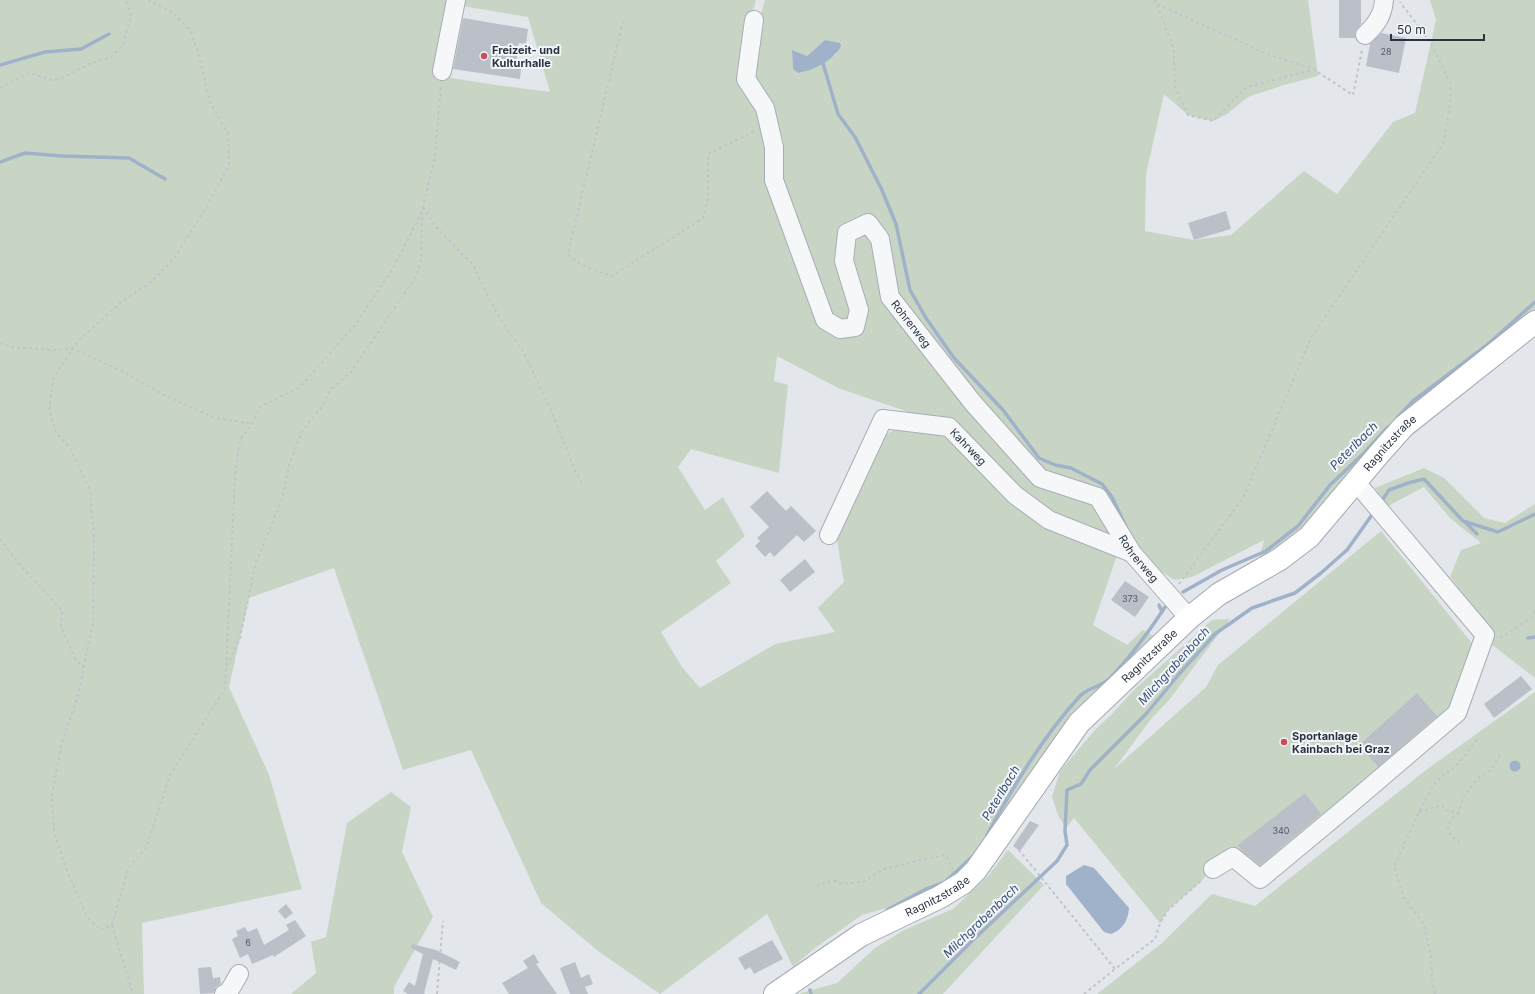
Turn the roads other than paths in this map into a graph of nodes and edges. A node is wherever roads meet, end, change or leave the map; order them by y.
1 (456, 0) edge
2 (1384, 0) edge
3 (754, 20) dead end
4 (1365, 35) road end
5 (442, 71) road end
6 (1535, 322) edge
7 (1355, 482) junction
8 (829, 535) dead end
9 (1132, 553) junction
10 (1189, 618) junction
11 (1213, 869) road end
12 (239, 974) dead end
13 (224, 994) edge
14 (775, 994) edge

1 - 5 street
2 - 4 street
3 - 9 street, Rohrerweg
6 - 7 main road, Ragnitzstraße
7 - 10 main road, Ragnitzstraße
7 - 11 street
8 - 9 street, Kahrweg
9 - 10 street, Rohrerweg
10 - 14 main road, Ragnitzstraße
12 - 13 street

